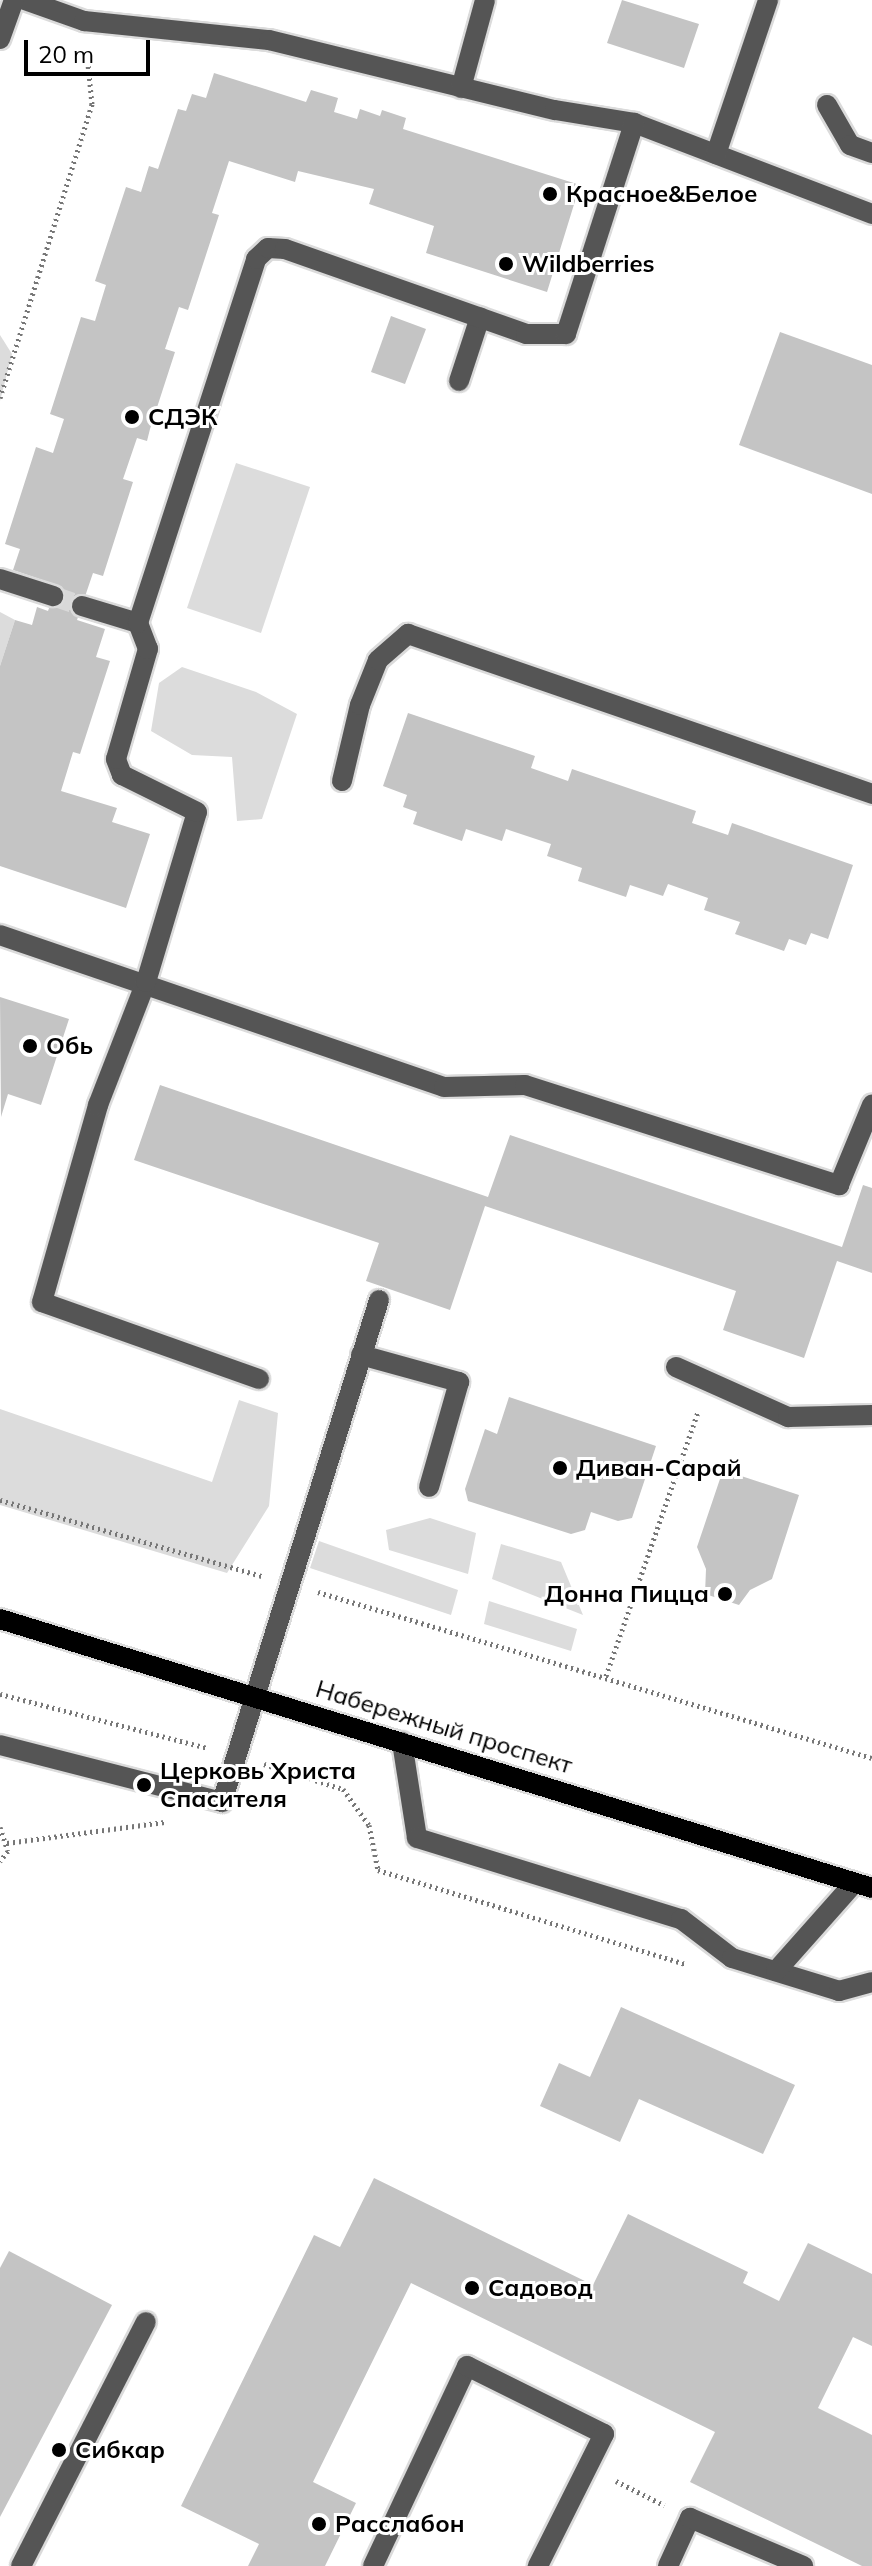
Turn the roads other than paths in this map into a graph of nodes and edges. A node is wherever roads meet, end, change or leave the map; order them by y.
1 (14, 0) edge
2 (25, 0) edge
3 (485, 0) edge
4 (768, 0) edge
5 (0, 39) edge
6 (461, 88) junction
7 (827, 105) dead end
8 (634, 123) junction
9 (872, 153) edge
10 (716, 154) junction
11 (872, 214) edge
12 (480, 317) junction
13 (459, 381) dead end
14 (0, 579) edge
15 (53, 596) tunnel mouth
16 (82, 606) tunnel mouth
17 (138, 623) junction
18 (342, 781) dead end
19 (872, 794) edge
20 (0, 935) edge
21 (146, 982) junction
22 (872, 1105) edge
23 (379, 1300) dead end
24 (361, 1355) junction
25 (676, 1367) dead end
26 (259, 1379) dead end
27 (872, 1415) edge
28 (429, 1487) dead end
29 (0, 1619) edge
30 (253, 1695) junction
31 (402, 1742) junction
32 (0, 1745) edge
33 (863, 1886) edge
34 (776, 1971) junction
35 (872, 1982) edge
36 (146, 2322) dead end
37 (21, 2566) edge
38 (373, 2566) edge
39 (538, 2566) edge
40 (668, 2566) edge
41 (803, 2566) edge

1 - 5 street
2 - 6 street
3 - 6 street
4 - 10 street
6 - 8 street
7 - 9 street
8 - 10 street
8 - 12 street
10 - 11 street
12 - 13 street
12 - 17 street
14 - 15 street
16 - 17 street
17 - 21 street
18 - 19 street
20 - 21 street
21 - 22 street
21 - 26 street
23 - 24 street
24 - 28 street
24 - 30 street
25 - 27 street
29 - 30 main road, Набережный проспект
30 - 31 main road, Набережный проспект
30 - 32 street
31 - 33 main road, Набережный проспект
31 - 34 street
33 - 34 street
34 - 35 street
36 - 37 street
38 - 39 street
40 - 41 street

